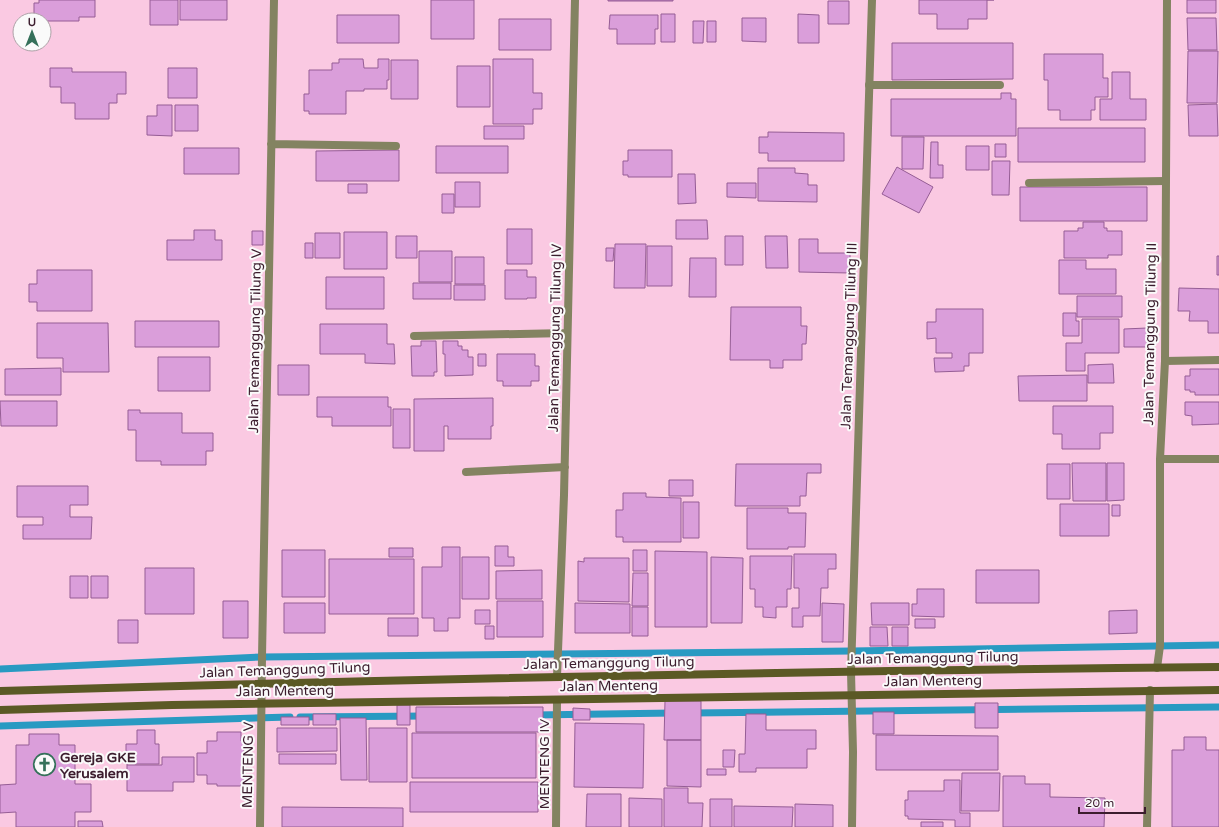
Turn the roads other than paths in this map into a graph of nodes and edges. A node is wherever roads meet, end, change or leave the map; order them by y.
1 (274, 0) edge
2 (575, 0) edge
3 (872, 0) edge
4 (1167, 0) edge
5 (869, 85) junction
6 (1000, 86) dead end
7 (271, 144) junction
8 (396, 146) dead end
9 (1165, 181) junction
10 (1029, 183) dead end
11 (567, 334) junction
12 (414, 336) dead end
13 (1219, 360) edge
14 (1165, 361) junction
15 (1219, 459) edge
16 (1160, 460) junction
17 (565, 467) junction
18 (466, 472) dead end
19 (1219, 667) edge
20 (1157, 668) junction
21 (852, 672) junction
22 (557, 677) junction
23 (261, 683) junction
24 (1150, 690) junction
25 (1219, 690) edge
26 (0, 691) edge
27 (853, 695) junction
28 (557, 700) junction
29 (262, 704) junction
30 (0, 710) edge
31 (260, 827) edge
32 (556, 827) edge
33 (852, 827) edge
34 (1147, 827) edge

1 - 7 street, Jalan Temanggung Tilung V
2 - 11 street, Jalan Temanggung Tilung IV
3 - 5 street, Jalan Temanggung Tilung III
4 - 9 street, Jalan Temanggung Tilung II
5 - 6 street
5 - 21 street, Jalan Temanggung Tilung III
7 - 8 street
7 - 23 street, Jalan Temanggung Tilung V
9 - 10 street
9 - 14 street, Jalan Temanggung Tilung II
11 - 12 street
11 - 17 street, Jalan Temanggung Tilung IV
13 - 14 street
14 - 16 street, Jalan Temanggung Tilung II
15 - 16 street
16 - 20 street, Jalan Temanggung Tilung II
17 - 18 street
17 - 22 street, Jalan Temanggung Tilung IV
19 - 20 street, Jalan Temanggung Tilung
20 - 21 street, Jalan Temanggung Tilung
21 - 22 street, Jalan Temanggung Tilung
21 - 27 street, Jalan Temanggung Tilung III
22 - 23 street, Jalan Temanggung Tilung
23 - 26 street, Jalan Temanggung Tilung
23 - 29 street, Jalan Temanggung Tilung V
24 - 25 street, Jalan Menteng
24 - 27 street, Jalan Menteng
24 - 34 street
27 - 28 street, Jalan Menteng
27 - 33 street, Jalan Temanggung Tilung III
28 - 29 street, Jalan Menteng
28 - 32 street, MENTENG IV
29 - 30 street, Jalan Menteng
29 - 31 street, MENTENG V

